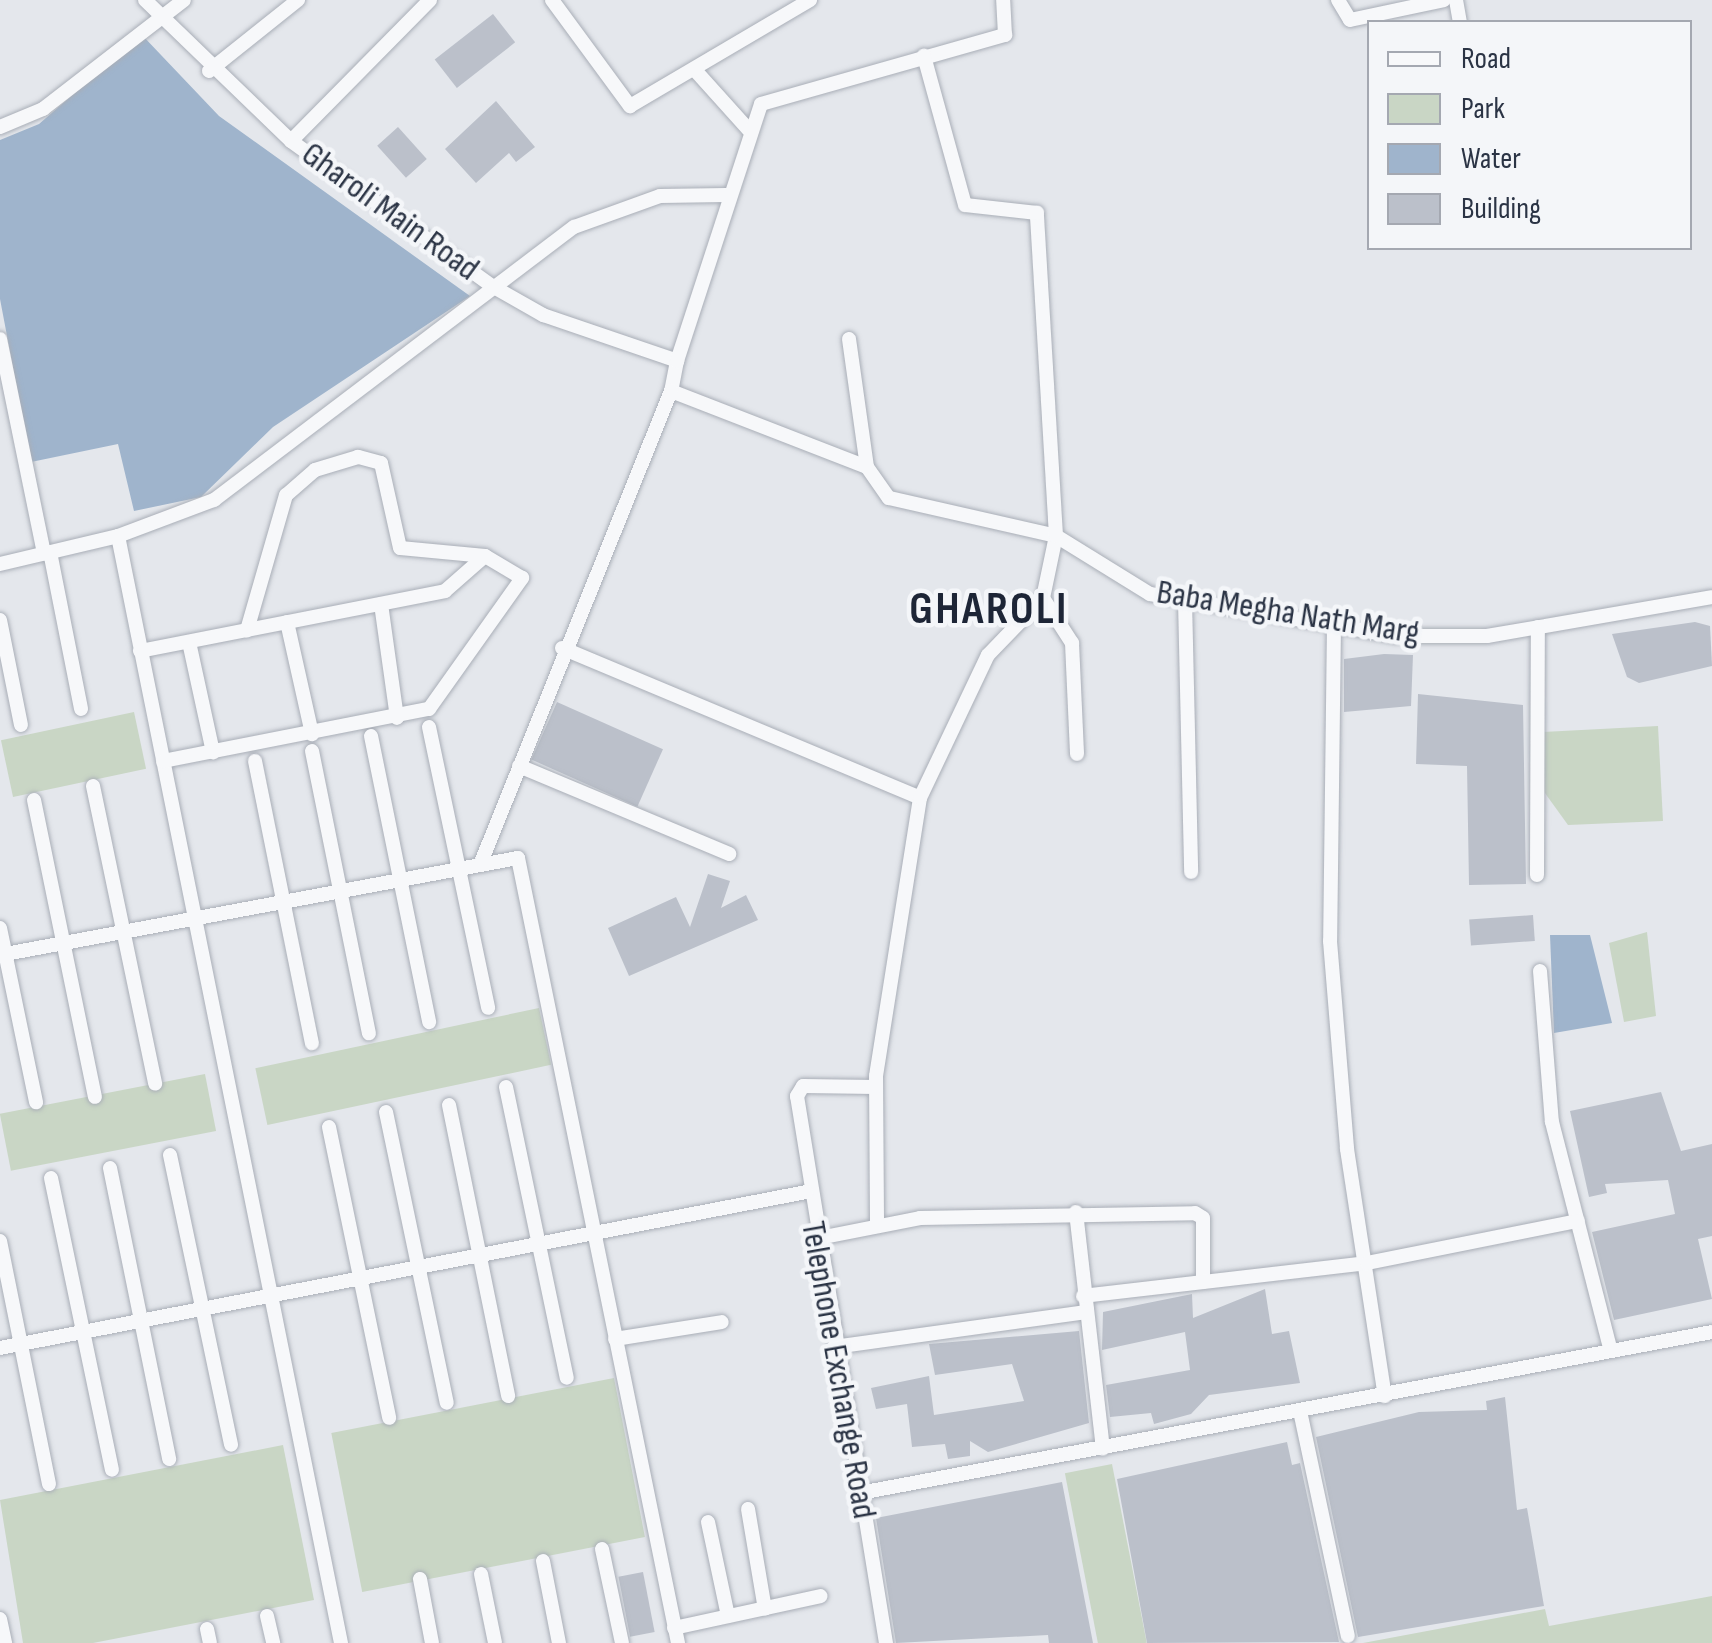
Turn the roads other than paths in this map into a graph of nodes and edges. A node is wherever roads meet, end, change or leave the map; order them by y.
1 (145, 0) edge
2 (184, 0) edge
3 (298, 0) edge
4 (430, 0) edge
5 (552, 0) edge
6 (810, 0) edge
7 (1003, 0) edge
8 (1338, 0) edge
9 (1444, 0) edge
10 (161, 16) junction
11 (924, 56) junction
12 (694, 69) junction
13 (209, 71) junction
14 (0, 126) edge
15 (748, 129) junction
16 (291, 140) junction
17 (726, 194) junction
18 (492, 286) junction
19 (0, 339) edge
20 (848, 340) dead end
21 (677, 361) junction
22 (671, 391) junction
23 (17, 408) junction
24 (0, 412) edge
25 (868, 467) junction
26 (118, 536) junction
27 (1056, 536) junction
28 (47, 553) junction
29 (485, 556) junction
30 (0, 564) edge
31 (1712, 597) edge
32 (1043, 598) junction
33 (1185, 600) junction
34 (380, 604) junction
35 (0, 620) edge
36 (287, 622) junction
37 (1334, 624) junction
38 (1538, 627) junction
39 (246, 630) junction
40 (189, 642) junction
41 (562, 648) junction
42 (140, 651) junction
43 (82, 709) dead end
44 (397, 718) junction
45 (22, 725) dead end
46 (429, 727) dead end
47 (312, 734) junction
48 (371, 736) dead end
49 (312, 751) dead end
50 (213, 752) junction
51 (1077, 754) dead end
52 (162, 761) junction
53 (255, 761) dead end
54 (519, 766) junction
55 (92, 786) dead end
56 (920, 798) junction
57 (34, 800) dead end
58 (729, 854) dead end
59 (482, 860) junction
60 (458, 865) junction
61 (1191, 872) dead end
62 (1537, 876) dead end
63 (400, 877) junction
64 (340, 888) junction
65 (282, 900) junction
66 (194, 917) junction
67 (0, 928) edge
68 (123, 931) junction
69 (63, 943) junction
70 (3, 955) edge
71 (1540, 970) dead end
72 (488, 1008) dead end
73 (429, 1022) dead end
74 (369, 1033) dead end
75 (312, 1043) dead end
76 (156, 1084) dead end
77 (506, 1087) dead end
78 (876, 1087) junction
79 (94, 1097) dead end
80 (36, 1102) dead end
81 (450, 1105) dead end
82 (386, 1112) dead end
83 (329, 1127) dead end
84 (170, 1155) dead end
85 (110, 1168) dead end
86 (52, 1178) dead end
87 (806, 1192) junction
88 (1076, 1212) junction
89 (1578, 1221) junction
90 (877, 1224) junction
91 (594, 1234) junction
92 (814, 1240) junction
93 (0, 1241) edge
94 (539, 1244) junction
95 (480, 1256) junction
96 (1366, 1262) junction
97 (419, 1267) junction
98 (360, 1278) junction
99 (1203, 1282) junction
100 (270, 1296) junction
101 (1084, 1304) junction
102 (202, 1309) junction
103 (142, 1321) junction
104 (722, 1322) dead end
105 (84, 1332) junction
106 (1712, 1332) edge
107 (616, 1338) junction
108 (21, 1344) junction
109 (834, 1347) junction
110 (0, 1348) edge
111 (1612, 1351) junction
112 (567, 1378) dead end
113 (508, 1396) dead end
114 (1385, 1396) junction
115 (447, 1403) dead end
116 (1300, 1410) junction
117 (389, 1418) dead end
118 (231, 1445) dead end
119 (1103, 1448) junction
120 (170, 1459) dead end
121 (112, 1470) dead end
122 (49, 1484) dead end
123 (860, 1493) junction
124 (748, 1509) dead end
125 (708, 1522) dead end
126 (602, 1549) dead end
127 (542, 1560) dead end
128 (481, 1574) dead end
129 (420, 1579) dead end
130 (822, 1596) dead end
131 (765, 1609) junction
132 (268, 1616) dead end
133 (728, 1616) junction
134 (0, 1619) edge
135 (676, 1635) edge
136 (1348, 1636) dead end
137 (5, 1643) edge
138 (273, 1643) edge
139 (341, 1643) edge
140 (432, 1643) edge
141 (495, 1643) edge
142 (560, 1643) edge
143 (622, 1643) edge
144 (886, 1643) edge

1 - 10 street, Gharoli Main Road
2 - 10 street
3 - 13 street
4 - 16 street
5 - 12 street
6 - 12 street
7 - 11 street
8 - 9 street
10 - 13 street, Gharoli Main Road
10 - 14 street
11 - 15 street
11 - 27 street
12 - 15 street
13 - 16 street, Gharoli Main Road
15 - 17 street
16 - 18 street, Gharoli Main Road
17 - 18 street, Gharoli Main Road
17 - 21 street
18 - 21 street
18 - 26 street
19 - 23 street
20 - 25 street
21 - 22 street
22 - 25 street
22 - 41 street
23 - 24 street
23 - 28 street
25 - 27 street, Baba Megha Nath Marg
26 - 28 street
26 - 42 street
27 - 32 street
27 - 33 street, Baba Megha Nath Marg
28 - 30 street
28 - 43 street
29 - 34 street
29 - 39 street
29 - 44 street
31 - 38 street, Baba Megha Nath Marg
32 - 51 street
32 - 56 street
33 - 37 street, Baba Megha Nath Marg
33 - 61 street
34 - 36 street
34 - 44 street
35 - 45 street
36 - 39 street
36 - 47 street
37 - 38 street, Baba Megha Nath Marg
37 - 96 street
38 - 62 street
39 - 40 street
40 - 42 street
40 - 50 street
41 - 54 street
41 - 56 street
42 - 52 street
44 - 47 street
46 - 60 street
47 - 50 street
48 - 63 street
49 - 64 street
50 - 52 street
52 - 66 street
53 - 65 street
54 - 58 street
54 - 59 street
55 - 68 street
56 - 78 street
57 - 69 street
59 - 60 street
59 - 91 street
60 - 63 street
60 - 72 street
63 - 64 street
63 - 73 street
64 - 65 street
64 - 74 street
65 - 66 street
65 - 75 street
66 - 68 street
66 - 100 street
67 - 70 street
68 - 69 street
68 - 76 street
69 - 70 street
69 - 79 street
70 - 80 street
71 - 89 street
77 - 94 street
78 - 87 street
78 - 90 street
81 - 95 street
82 - 97 street
83 - 98 street
84 - 102 street
85 - 103 street
86 - 105 street
87 - 91 street, Telephone Exchange Road
87 - 92 street, Telephone Exchange Road
88 - 90 street
88 - 99 street
88 - 101 street
89 - 96 street
89 - 111 street
90 - 92 street
91 - 94 street, Telephone Exchange Road
91 - 107 street
92 - 109 street, Telephone Exchange Road
93 - 108 street
94 - 95 street, Telephone Exchange Road
94 - 112 street
95 - 97 street, Telephone Exchange Road
95 - 113 street
96 - 99 street
96 - 114 street
97 - 98 street, Telephone Exchange Road
97 - 115 street
98 - 100 street, Telephone Exchange Road
98 - 117 street
99 - 101 street
100 - 102 street, Telephone Exchange Road
100 - 139 street
101 - 109 street
101 - 119 street
102 - 103 street, Telephone Exchange Road
102 - 118 street
103 - 105 street, Telephone Exchange Road
103 - 120 street
104 - 107 street
105 - 108 street, Telephone Exchange Road
105 - 121 street
106 - 111 street
107 - 135 street
108 - 110 street, Telephone Exchange Road
108 - 122 street
109 - 123 street, Telephone Exchange Road
111 - 114 street
114 - 116 street
116 - 119 street
116 - 136 street
119 - 123 street
123 - 144 street, Telephone Exchange Road
124 - 131 street
125 - 133 street
126 - 143 street
127 - 142 street
128 - 141 street
129 - 140 street
130 - 131 street
131 - 133 street
132 - 138 street
133 - 135 street
134 - 137 street

